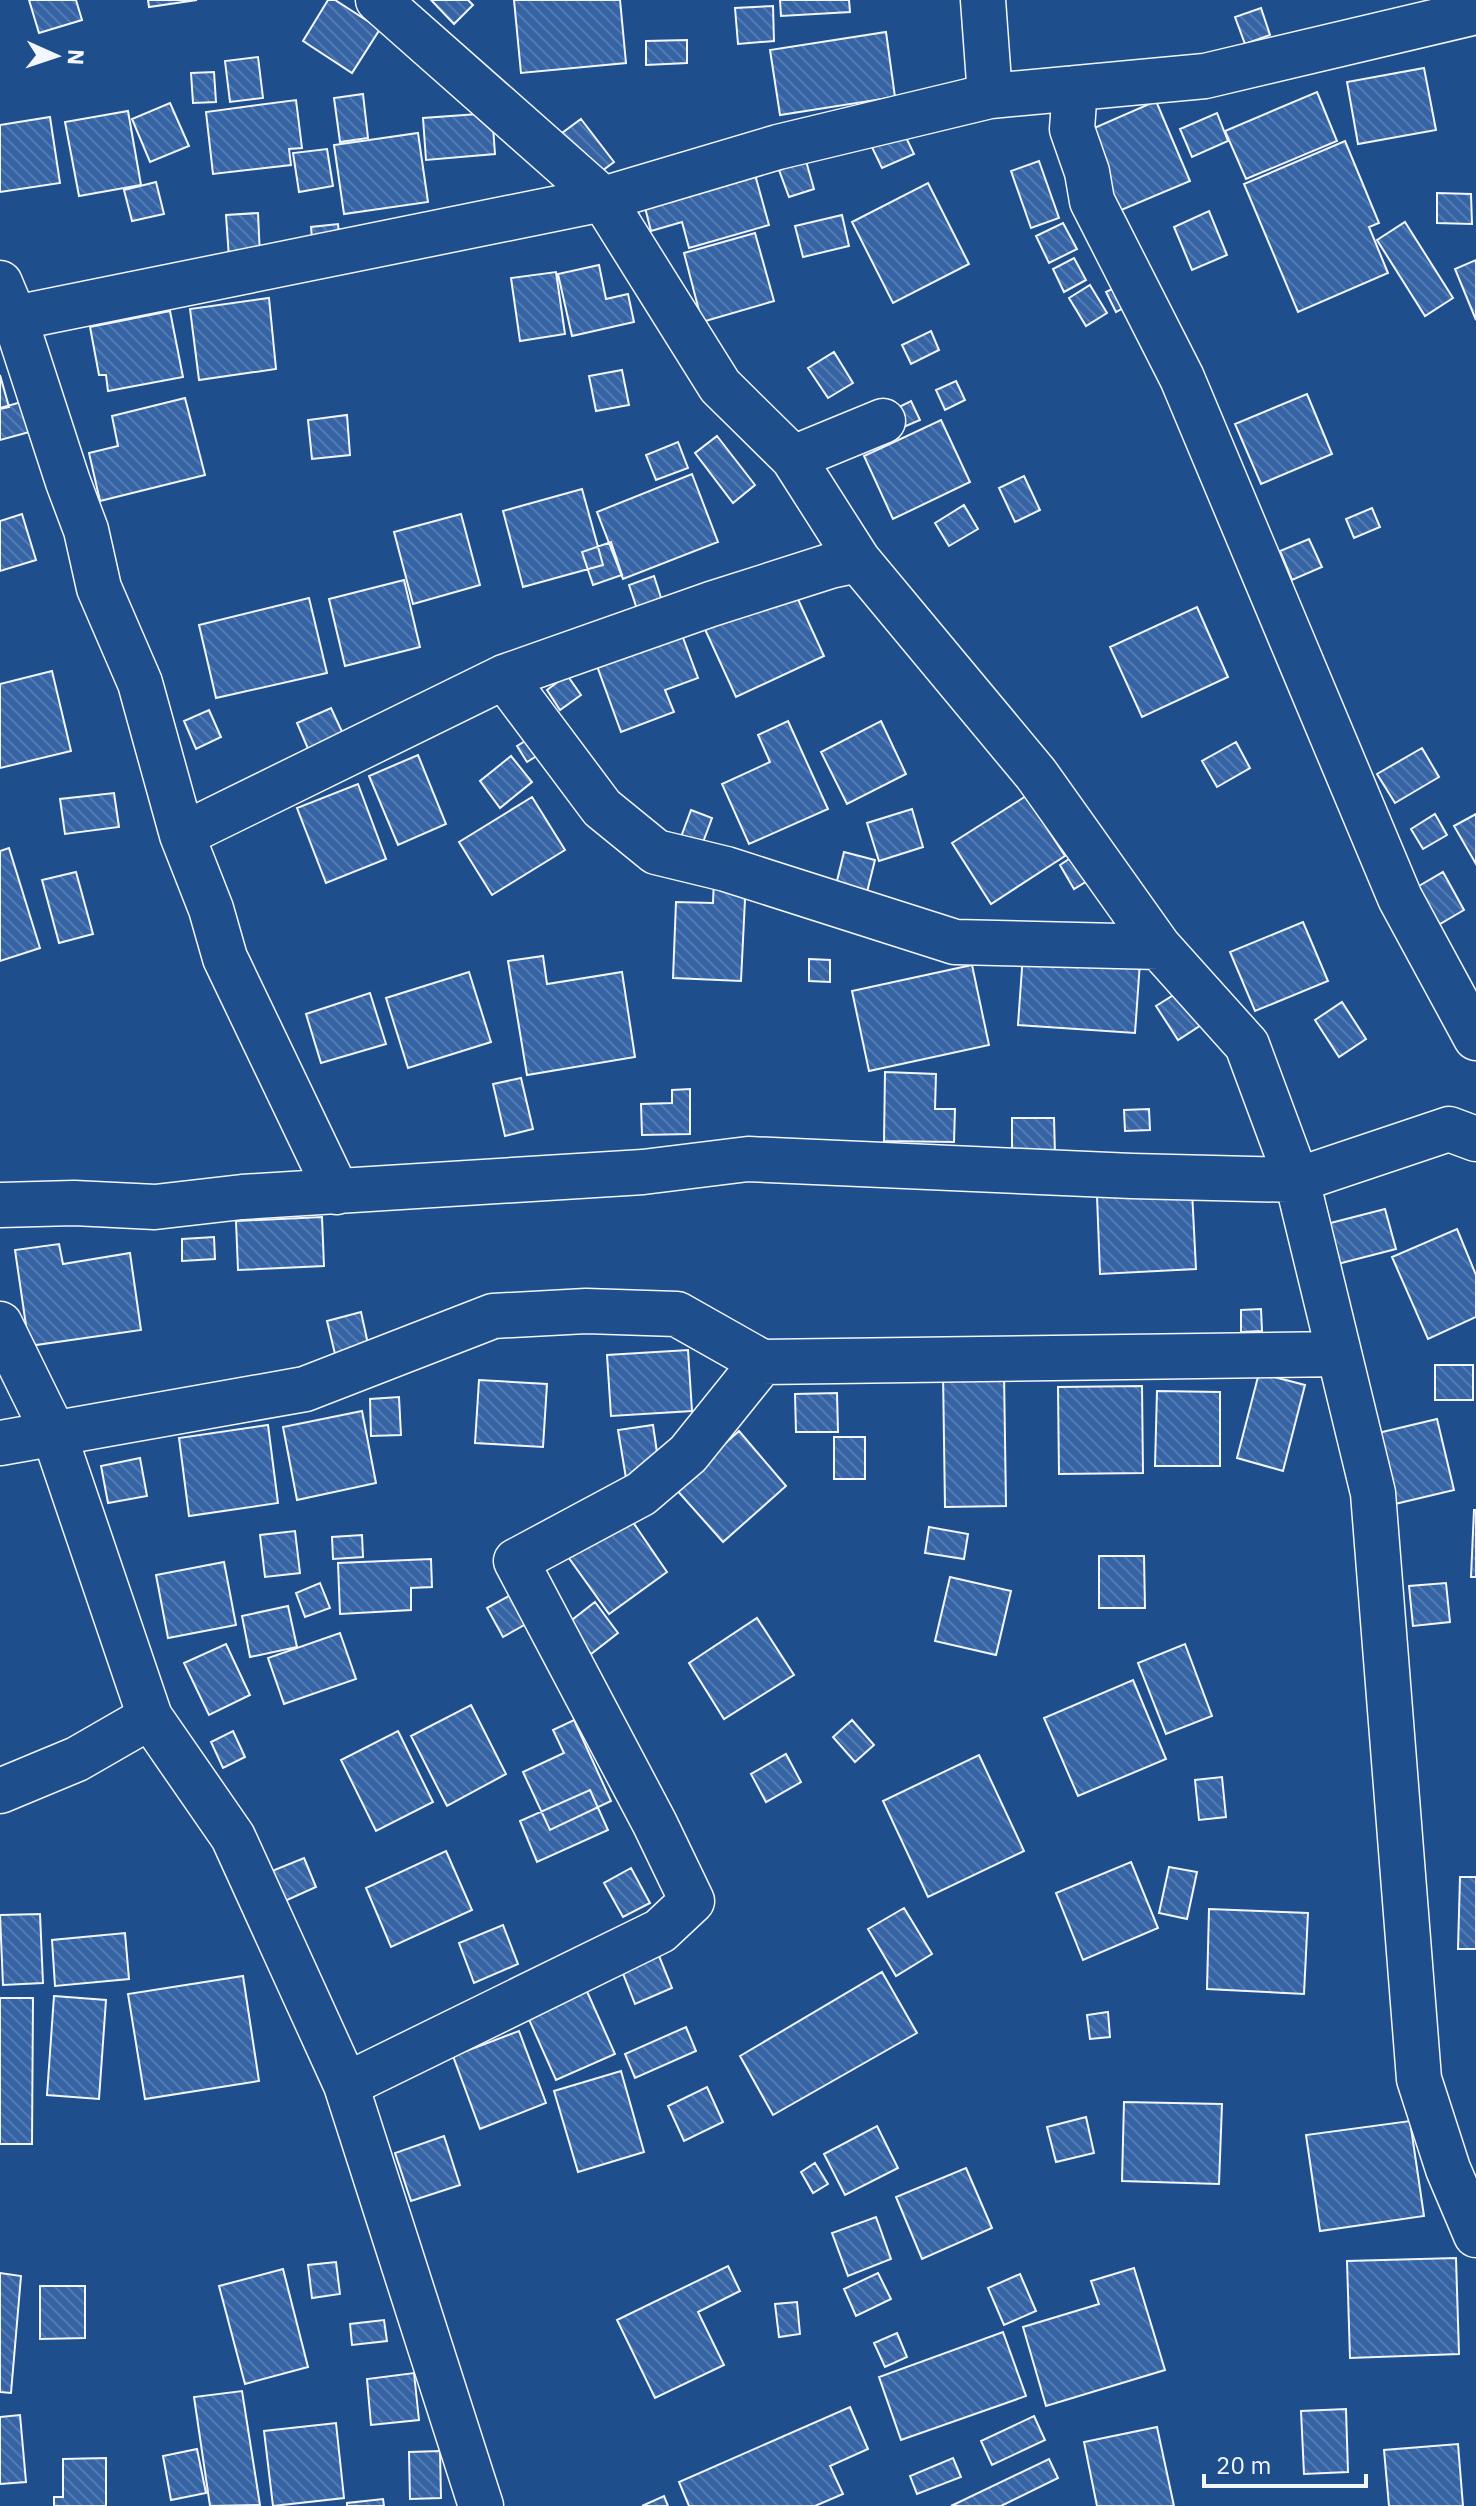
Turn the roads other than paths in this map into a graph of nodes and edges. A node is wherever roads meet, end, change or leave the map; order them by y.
1 (378, 0) edge
2 (983, 0) edge
3 (1476, 12) edge
4 (1075, 88) junction
5 (990, 96) junction
6 (603, 199) junction
7 (5, 307) edge
8 (883, 421) dead end
9 (793, 458) junction
10 (858, 560) junction
11 (504, 677) junction
12 (182, 835) junction
13 (1159, 947) junction
14 (1476, 1038) edge
15 (1476, 1139) edge
16 (1297, 1180) junction
17 (337, 1192) junction
18 (0, 1205) edge
19 (0, 1324) edge
20 (1339, 1354) junction
21 (762, 1362) junction
22 (54, 1434) junction
23 (0, 1443) edge
24 (150, 1717) junction
25 (0, 1791) edge
26 (346, 2085) junction
27 (1476, 2235) edge
28 (481, 2506) edge

1 - 6 street
2 - 5 street
3 - 4 street
4 - 5 street
4 - 14 street
5 - 6 street
6 - 7 street
6 - 9 street
7 - 12 street
8 - 9 street
9 - 10 street
10 - 11 street
10 - 13 street
11 - 12 street
11 - 13 street
12 - 17 street
13 - 16 street
15 - 16 street
16 - 17 street
16 - 20 street
17 - 18 street
19 - 22 street
20 - 21 street
20 - 27 street
21 - 22 street
21 - 26 street
22 - 23 street
22 - 24 street
24 - 25 street
24 - 26 street
26 - 28 street

